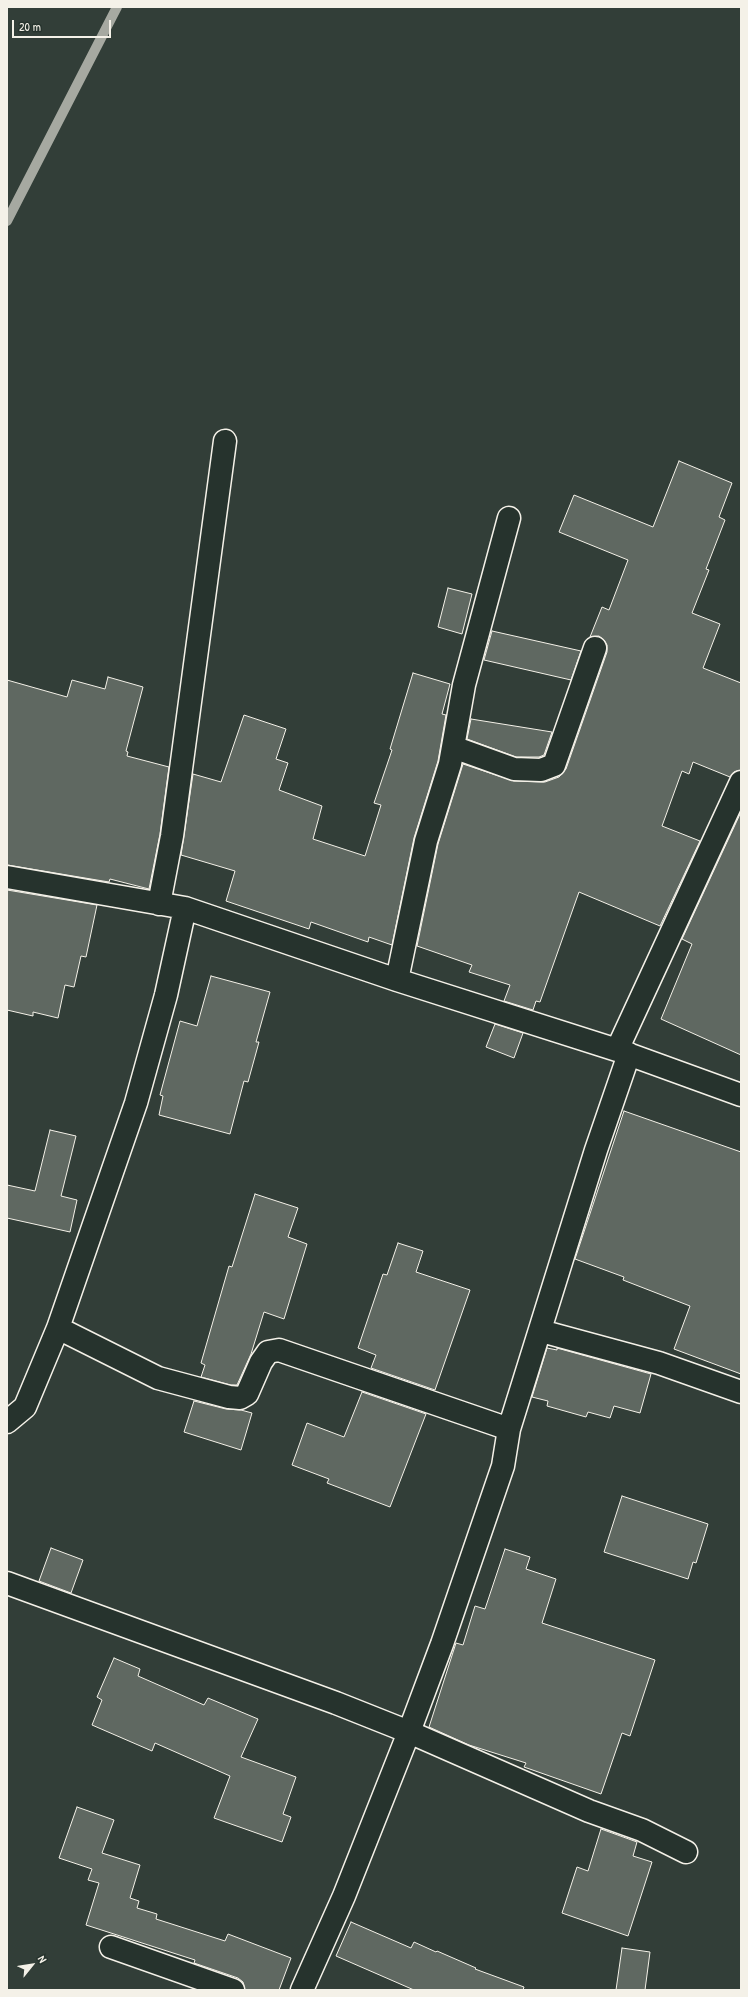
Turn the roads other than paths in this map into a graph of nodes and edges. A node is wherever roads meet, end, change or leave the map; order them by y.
1 (225, 441) dead end
2 (509, 518) dead end
3 (595, 648) dead end
4 (453, 747) junction
5 (741, 782) edge
6 (7, 877) edge
7 (159, 904) junction
8 (185, 908) junction
9 (397, 980) junction
10 (623, 1052) junction
11 (741, 1095) edge
12 (58, 1328) junction
13 (541, 1331) junction
14 (741, 1392) edge
15 (7, 1422) edge
16 (510, 1429) junction
17 (7, 1583) edge
18 (409, 1732) junction
19 (686, 1852) dead end
20 (111, 1948) dead end
21 (233, 1990) edge
22 (302, 1990) edge

1 - 7 street
2 - 4 street
3 - 4 street
4 - 9 street
5 - 10 street
6 - 7 street
7 - 8 street
8 - 9 street
8 - 12 street
9 - 10 street
10 - 11 street
10 - 13 street
12 - 15 street
12 - 16 street
13 - 14 street
13 - 16 street
16 - 18 street
17 - 18 street
18 - 19 street
18 - 22 street
20 - 21 street

